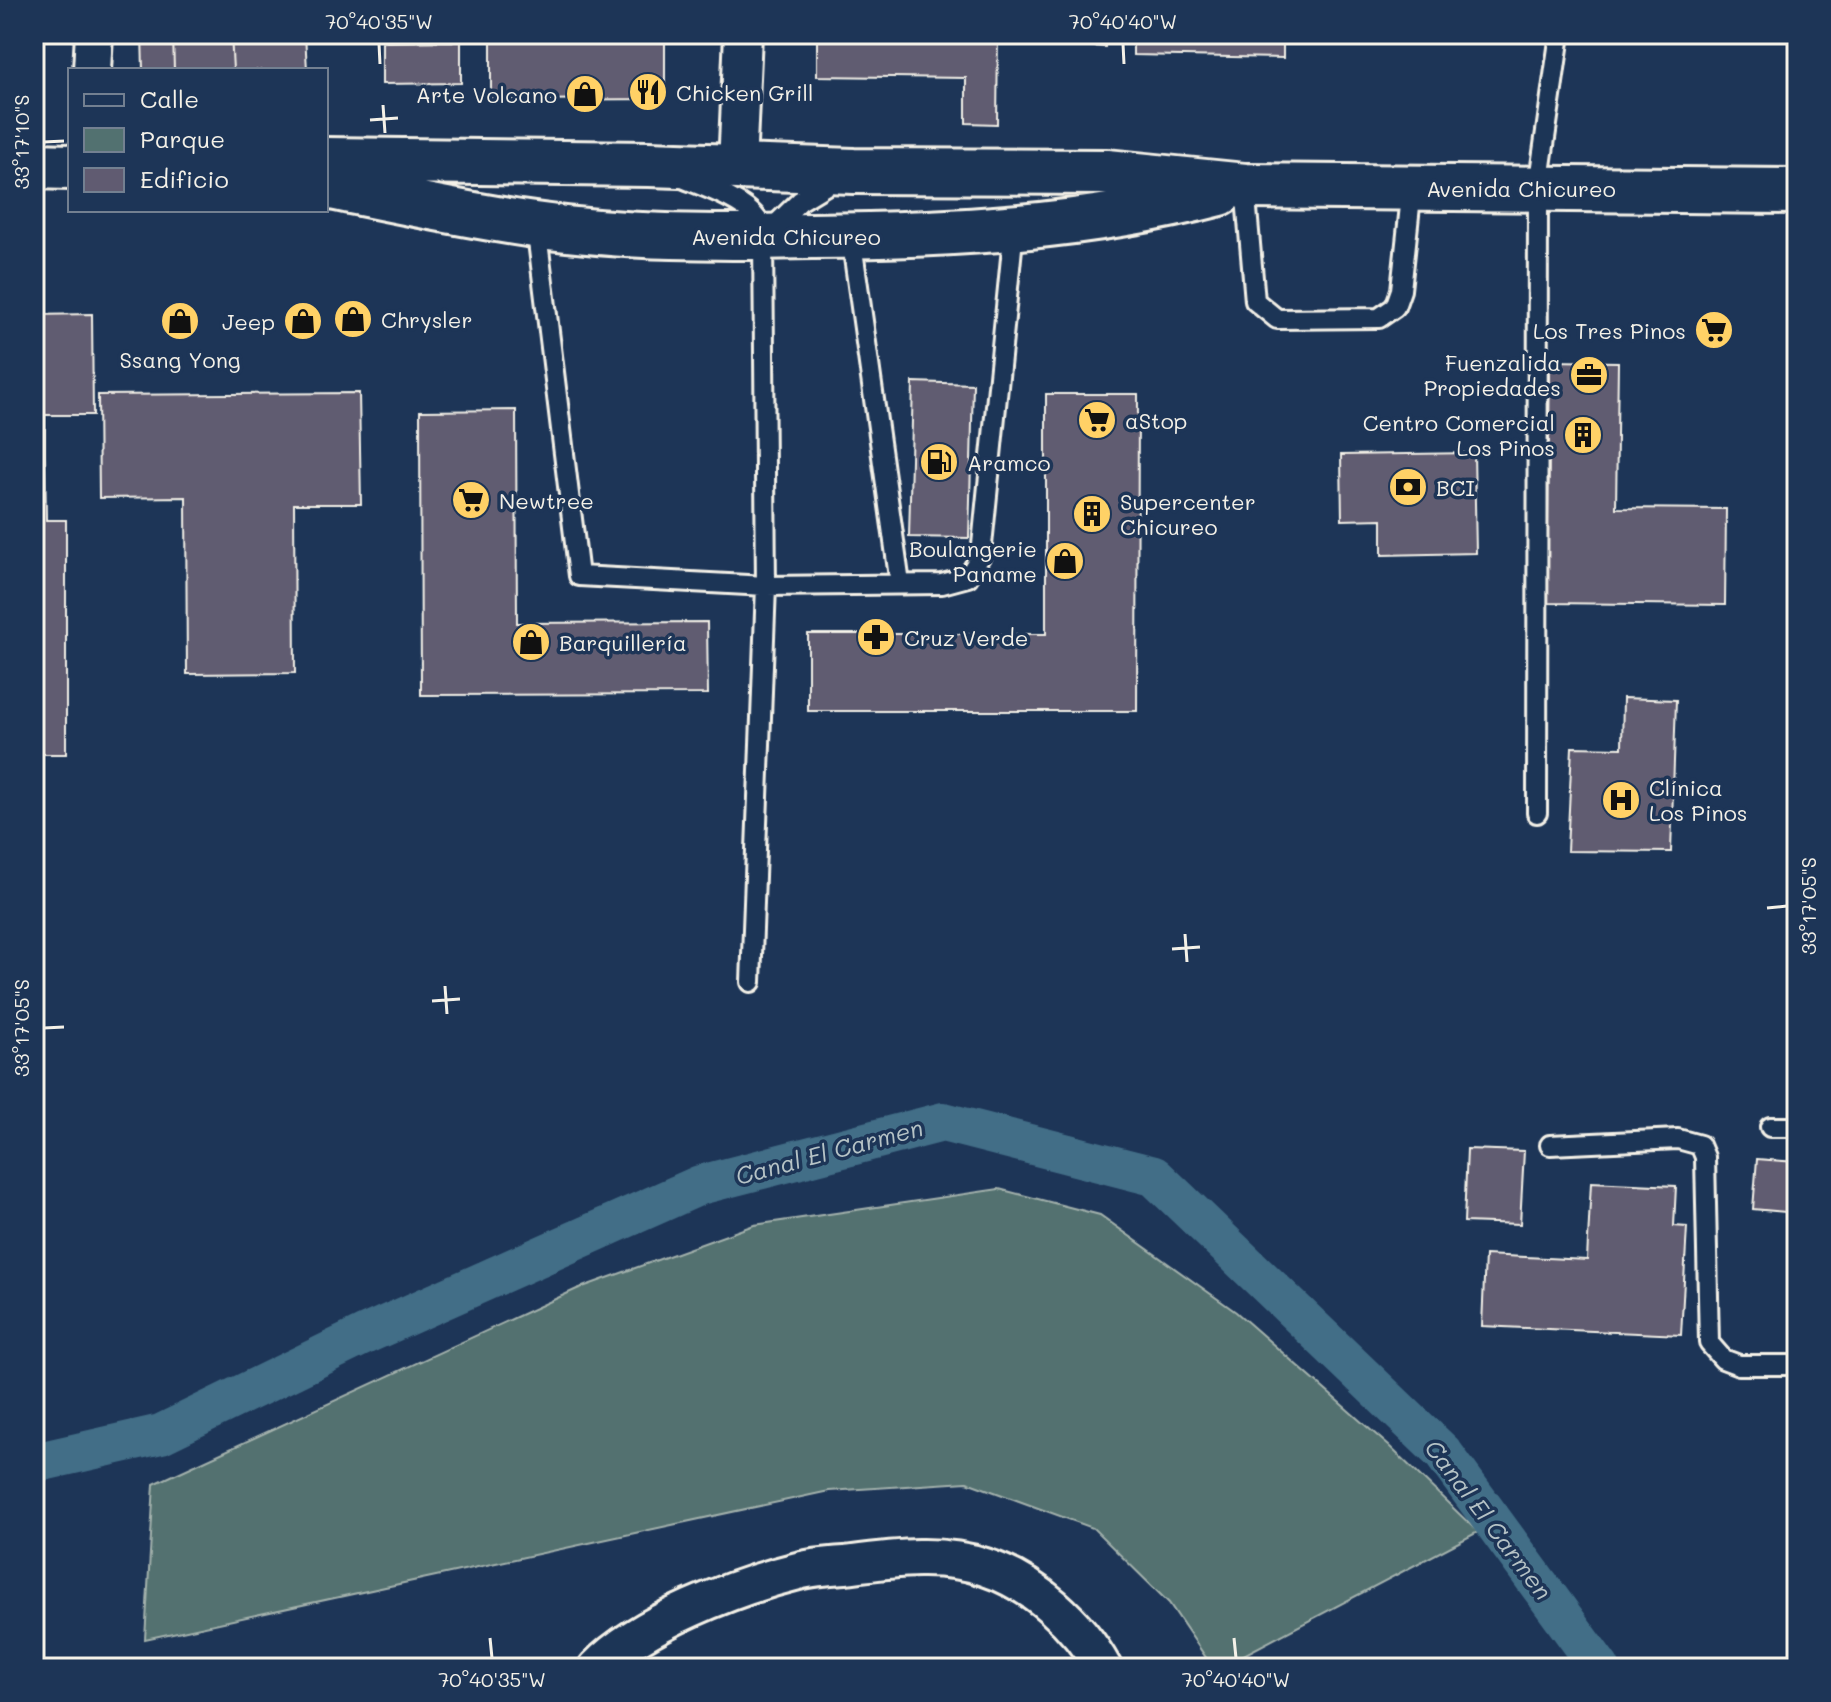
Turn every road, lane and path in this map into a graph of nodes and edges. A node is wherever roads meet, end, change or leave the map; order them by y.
1 (94, 34) edge
2 (743, 34) edge
3 (1560, 34) edge
4 (92, 68) edge
5 (328, 160) edge
6 (649, 164) junction
7 (34, 166) edge
8 (737, 166) junction
9 (68, 167) edge
10 (854, 171) junction
11 (328, 186) edge
12 (1245, 186) junction
13 (1412, 187) junction
14 (1538, 187) junction
15 (1797, 191) edge
16 (536, 225) junction
17 (1014, 228) junction
18 (851, 236) junction
19 (763, 238) junction
20 (900, 584) junction
21 (766, 586) junction
22 (1537, 813) dead end
23 (751, 982) dead end
24 (1770, 1127) dead end
25 (1797, 1127) edge
26 (1550, 1145) dead end
27 (1797, 1365) edge
28 (597, 1668) edge
29 (1103, 1668) edge

1 - 4 street
2 - 8 street
3 - 14 lane
5 - 6 main road, Avenida Chicureo
6 - 8 main road, Avenida Chicureo
6 - 19 lane
7 - 9 main road
8 - 10 main road, Avenida Chicureo
10 - 12 main road, Avenida Chicureo
10 - 19 lane
11 - 16 main road, Avenida Chicureo
12 - 13 main road, Avenida Chicureo
12 - 13 lane
12 - 17 main road, Avenida Chicureo
13 - 14 main road, Avenida Chicureo
14 - 15 main road, Avenida Chicureo
14 - 22 lane
16 - 19 main road, Avenida Chicureo
16 - 21 lane
17 - 18 main road, Avenida Chicureo
17 - 20 lane
18 - 19 main road, Avenida Chicureo
18 - 20 lane
19 - 21 lane
20 - 21 lane
21 - 23 lane
24 - 25 lane
26 - 27 lane
28 - 29 street

